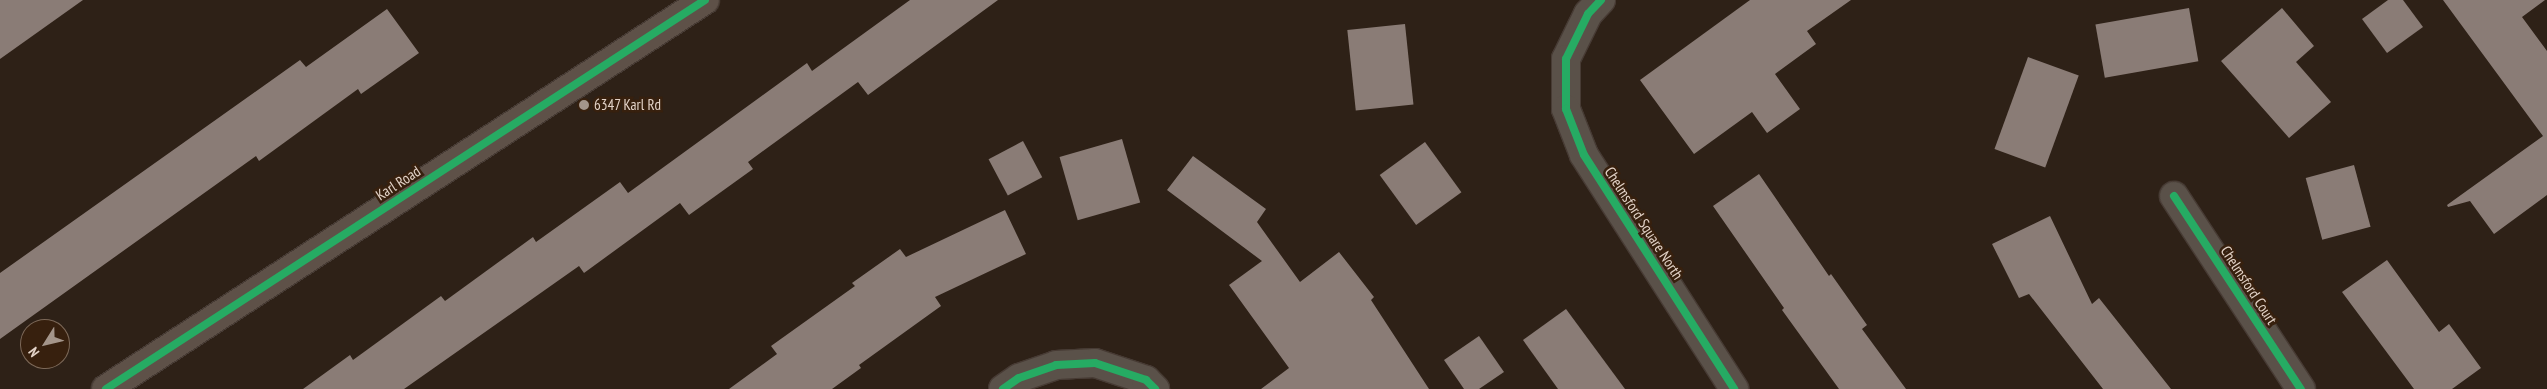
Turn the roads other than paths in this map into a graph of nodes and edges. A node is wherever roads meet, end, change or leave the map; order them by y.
1 (704, 0) edge
2 (1601, 0) edge
3 (2174, 196) dead end
4 (106, 389) edge
5 (1003, 389) edge
6 (1155, 389) edge
7 (1734, 389) edge
8 (2302, 389) edge

1 - 4 street, Karl Road
2 - 7 street, Chelmsford Square North
3 - 8 street, Chelmsford Court
5 - 6 street

